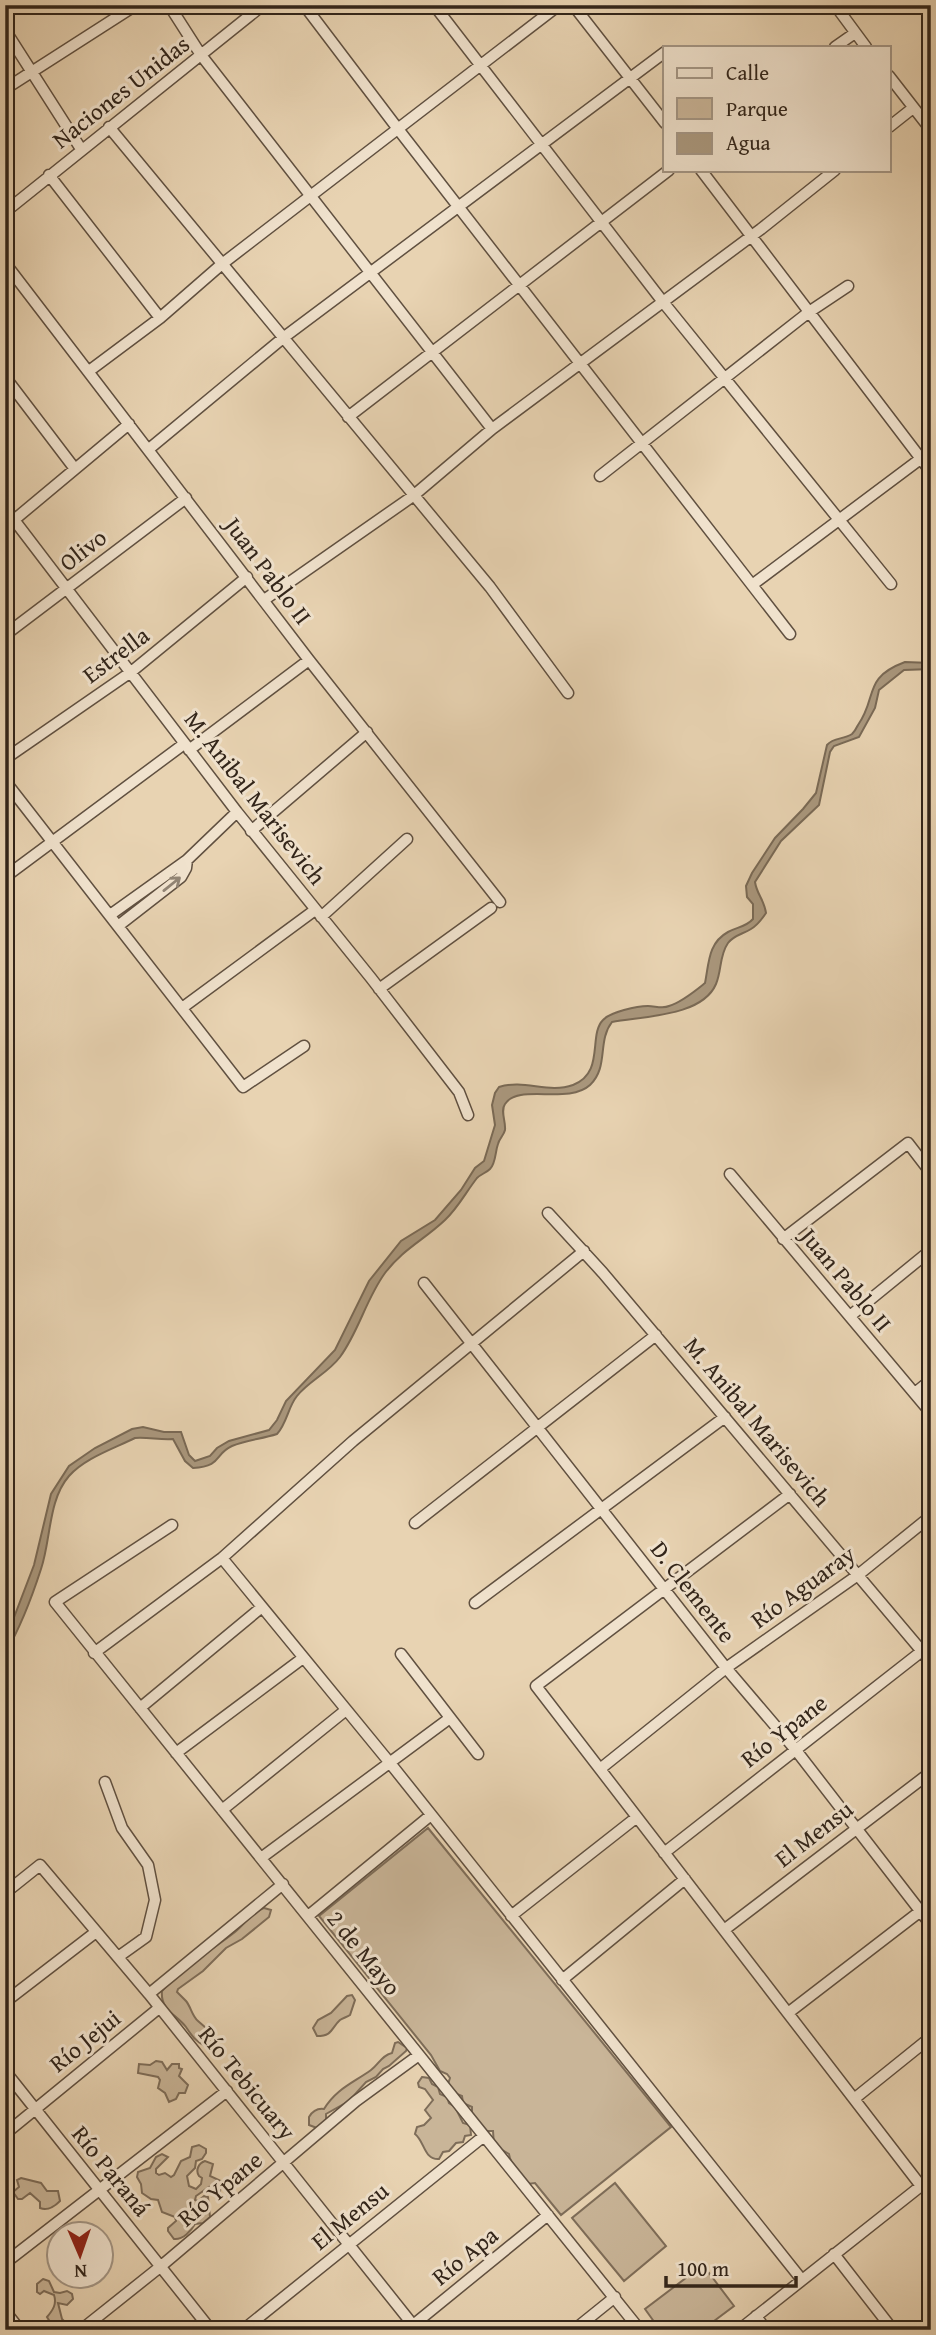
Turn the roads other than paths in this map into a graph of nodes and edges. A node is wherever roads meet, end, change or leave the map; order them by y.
1 (136, 5) edge
2 (169, 5) edge
3 (263, 5) edge
4 (304, 5) edge
5 (434, 5) edge
6 (559, 5) edge
7 (573, 5) edge
8 (835, 5) edge
9 (5, 30) edge
10 (855, 33) junction
11 (836, 46) edge
12 (865, 46) edge
13 (663, 53) edge
14 (201, 55) junction
15 (481, 65) junction
16 (32, 72) junction
17 (890, 77) edge
18 (630, 78) junction
19 (5, 89) edge
20 (913, 108) junction
21 (663, 120) edge
22 (890, 126) edge
23 (109, 127) junction
24 (398, 129) junction
25 (931, 130) edge
26 (541, 145) junction
27 (81, 149) junction
28 (666, 172) edge
29 (703, 172) edge
30 (832, 172) edge
31 (49, 175) junction
32 (311, 196) junction
33 (458, 207) junction
34 (5, 212) edge
35 (601, 222) junction
36 (751, 236) junction
37 (5, 262) edge
38 (222, 264) junction
39 (369, 274) junction
40 (519, 285) junction
41 (848, 286) dead end
42 (663, 302) junction
43 (809, 312) junction
44 (160, 318) junction
45 (283, 338) junction
46 (431, 353) junction
47 (581, 363) junction
48 (89, 372) junction
49 (5, 377) edge
50 (725, 378) junction
51 (348, 417) junction
52 (129, 424) junction
53 (492, 429) junction
54 (643, 443) junction
55 (149, 449) junction
56 (931, 451) edge
57 (921, 459) junction
58 (75, 469) junction
59 (931, 472) edge
60 (600, 476) dead end
61 (413, 496) junction
62 (186, 498) junction
63 (6, 510) edge
64 (14, 520) junction
65 (839, 520) junction
66 (247, 577) junction
67 (891, 584) dead end
68 (752, 585) junction
69 (67, 589) junction
70 (264, 600) junction
71 (790, 634) dead end
72 (5, 635) edge
73 (309, 660) junction
74 (131, 672) junction
75 (568, 693) dead end
76 (368, 732) junction
77 (187, 747) junction
78 (5, 759) edge
79 (5, 781) edge
80 (237, 812) junction
81 (251, 831) junction
82 (408, 839) dead end
83 (52, 841) junction
84 (187, 860) junction
85 (5, 877) edge
86 (318, 913) junction
87 (110, 915) junction
88 (118, 926) junction
89 (379, 989) junction
90 (182, 1008) junction
91 (304, 1046) dead end
92 (468, 1115) dead end
93 (931, 1173) edge
94 (730, 1174) dead end
95 (548, 1213) dead end
96 (783, 1239) junction
97 (931, 1250) edge
98 (584, 1251) junction
99 (424, 1283) dead end
100 (850, 1316) junction
101 (656, 1335) junction
102 (472, 1344) junction
103 (931, 1380) edge
104 (915, 1394) junction
105 (931, 1413) edge
106 (725, 1417) junction
107 (537, 1427) junction
108 (790, 1494) junction
109 (602, 1509) junction
110 (931, 1516) edge
111 (415, 1523) dead end
112 (172, 1525) dead end
113 (222, 1558) junction
114 (858, 1575) junction
115 (664, 1589) junction
116 (475, 1603) dead end
117 (262, 1607) junction
118 (926, 1647) edge
119 (94, 1653) junction
120 (401, 1654) dead end
121 (303, 1658) junction
122 (931, 1662) edge
123 (726, 1668) junction
124 (140, 1708) junction
125 (346, 1710) junction
126 (450, 1718) junction
127 (795, 1749) junction
128 (176, 1754) junction
129 (478, 1754) dead end
130 (390, 1763) junction
131 (600, 1769) junction
132 (931, 1772) edge
133 (105, 1782) dead end
134 (222, 1810) junction
135 (431, 1815) junction
136 (637, 1817) junction
137 (855, 1829) junction
138 (664, 1853) junction
139 (261, 1858) junction
140 (685, 1879) junction
141 (283, 1884) junction
142 (5, 1893) edge
143 (931, 1903) edge
144 (920, 1911) junction
145 (308, 1916) junction
146 (511, 1916) junction
147 (931, 1925) edge
148 (724, 1930) junction
149 (96, 1932) junction
150 (118, 1957) junction
151 (562, 1980) junction
152 (149, 1994) junction
153 (5, 2002) edge
154 (159, 2008) junction
155 (788, 2013) junction
156 (931, 2037) edge
157 (419, 2055) junction
158 (5, 2071) edge
159 (226, 2091) junction
160 (854, 2099) junction
161 (35, 2110) junction
162 (5, 2134) edge
163 (484, 2136) junction
164 (284, 2162) junction
165 (931, 2178) edge
166 (921, 2186) junction
167 (99, 2190) junction
168 (548, 2216) junction
169 (350, 2244) junction
170 (834, 2254) junction
171 (5, 2263) edge
172 (160, 2266) junction
173 (802, 2280) junction
174 (615, 2297) junction
175 (5, 2311) edge
176 (756, 2316) junction
177 (412, 2328) edge
178 (20, 2330) edge
179 (81, 2330) edge
180 (211, 2330) edge
181 (243, 2330) edge
182 (574, 2330) edge
183 (639, 2330) edge
184 (739, 2330) edge
185 (766, 2330) edge
186 (893, 2330) edge

1 - 16 street
2 - 14 street
3 - 14 street, Naciones Unidas
4 - 24 street
5 - 15 street
6 - 15 street
7 - 18 street
8 - 10 street
9 - 16 street
10 - 11 street
10 - 12 street
13 - 18 street
14 - 23 street, Naciones Unidas
14 - 32 street
15 - 24 street
15 - 26 street
16 - 19 street
16 - 27 street
17 - 20 street
18 - 21 street
18 - 26 street
20 - 22 street
20 - 25 street
23 - 27 street, Naciones Unidas
23 - 38 street
24 - 32 street
24 - 33 street
26 - 33 street
26 - 35 street
27 - 31 street, Naciones Unidas
28 - 35 street
29 - 36 street
30 - 36 street
31 - 34 street, Naciones Unidas
31 - 44 street
32 - 38 street
32 - 39 street
33 - 39 street
33 - 40 street
35 - 40 street
35 - 42 street
36 - 42 street
36 - 43 street
37 - 48 street, Juan Pablo II
38 - 44 street
38 - 45 street
39 - 45 street
39 - 46 street
40 - 46 street
40 - 47 street
41 - 43 street
42 - 47 street
42 - 50 street
43 - 50 street
43 - 57 street
44 - 48 street
45 - 51 street
45 - 55 street
46 - 51 street
46 - 53 street
47 - 53 street
47 - 54 street
48 - 52 street, Juan Pablo II
49 - 58 street
50 - 54 street
50 - 65 street
51 - 61 street
52 - 55 street, Juan Pablo II
52 - 58 street
53 - 61 street
54 - 60 street
54 - 68 street
55 - 62 street, Juan Pablo II
56 - 57 street
57 - 59 street
57 - 65 street
58 - 64 street
61 - 70 street
61 - 75 street
62 - 66 street, Juan Pablo II
62 - 69 street, Olivo
63 - 64 street, M. Anibal Marisevich
64 - 69 street, M. Anibal Marisevich
65 - 67 street
65 - 68 street
66 - 70 street, Juan Pablo II
66 - 74 street, Estrella
68 - 71 street
69 - 72 street, Olivo
69 - 74 street, M. Anibal Marisevich
70 - 73 street, Juan Pablo II
73 - 76 street, Juan Pablo II
73 - 77 street
74 - 77 street, M. Anibal Marisevich
74 - 78 street, Estrella
76 - 81 street
76 - 89 street, Juan Pablo II
77 - 80 street, M. Anibal Marisevich
77 - 83 street
79 - 83 street
80 - 81 street, M. Anibal Marisevich
80 - 84 street
81 - 86 street, M. Anibal Marisevich
82 - 86 street
83 - 85 street
83 - 87 street
84 - 87 street
88 -> 84 street
86 - 89 street, M. Anibal Marisevich
86 - 90 street
87 - 88 street
88 - 90 street
89 - 92 street, M. Anibal Marisevich
90 - 91 street
93 - 96 street
94 - 96 street, Juan Pablo II
95 - 98 street, M. Anibal Marisevich
96 - 100 street, Juan Pablo II
97 - 100 street
98 - 101 street, M. Anibal Marisevich
98 - 102 street
99 - 102 street, D. Clemente
100 - 104 street, Juan Pablo II
101 - 106 street, M. Anibal Marisevich
101 - 107 street
102 - 107 street, D. Clemente
102 - 113 street
103 - 104 street
104 - 105 street, Juan Pablo II
106 - 108 street, M. Anibal Marisevich
106 - 109 street
107 - 109 street, D. Clemente
107 - 111 street
108 - 114 street, M. Anibal Marisevich
108 - 115 street
109 - 115 street, D. Clemente
109 - 116 street
110 - 114 street, Río Aguaray
112 - 119 street, 2 de Mayo
113 - 117 street
113 - 119 street
114 - 118 street, M. Anibal Marisevich
114 - 123 street, Río Aguaray
115 - 123 street, D. Clemente
115 - 131 street
117 - 121 street
117 - 124 street
118 - 122 street, M. Anibal Marisevich
118 - 127 street, Río Ypane
119 - 124 street, 2 de Mayo
120 - 126 street
121 - 125 street
121 - 128 street
123 - 127 street, D. Clemente
123 - 131 street, Río Aguaray
124 - 128 street, 2 de Mayo
125 - 130 street
125 - 134 street
126 - 129 street
126 - 130 street
127 - 137 street, D. Clemente
127 - 138 street, Río Ypane
128 - 134 street, 2 de Mayo
130 - 135 street
130 - 139 street
131 - 136 street
132 - 137 street, El Mensu
133 - 150 street
134 - 139 street, 2 de Mayo
135 - 145 street
135 - 146 street
136 - 138 street
136 - 146 street
137 - 144 street, D. Clemente
137 - 148 street, El Mensu
138 - 140 street
139 - 141 street, 2 de Mayo
140 - 148 street
140 - 151 street
141 - 145 street, 2 de Mayo
141 - 152 street
142 - 149 street, Río Tebicuary
143 - 144 street
144 - 147 street, D. Clemente
144 - 155 street
145 - 157 street, 2 de Mayo
146 - 151 street
148 - 155 street
149 - 150 street, Río Tebicuary
149 - 153 street
150 - 152 street, Río Tebicuary
151 - 173 street
152 - 154 street, Río Tebicuary
154 - 159 street, Río Tebicuary
154 - 161 street, Río Jejui
155 - 160 street
156 - 160 street
157 - 163 street, 2 de Mayo
157 - 164 street, Río Ypane
158 - 161 street, Río Paraná
159 - 164 street, Río Tebicuary
159 - 167 street
160 - 166 street
161 - 162 street, Río Jejui
161 - 167 street, Río Paraná
163 - 168 street, 2 de Mayo
163 - 169 street, El Mensu
164 - 169 street, Río Tebicuary
164 - 172 street, Río Ypane
165 - 166 street
166 - 170 street
167 - 171 street
167 - 172 street, Río Paraná
168 - 174 street, 2 de Mayo
168 - 177 street, Río Apa
169 - 177 street, Río Tebicuary
169 - 181 street, El Mensu
170 - 173 street
170 - 186 street
172 - 179 street, Río Ypane
172 - 180 street, Río Paraná
173 - 176 street
174 - 182 street
174 - 183 street, 2 de Mayo
175 - 178 street
176 - 184 street
176 - 185 street

